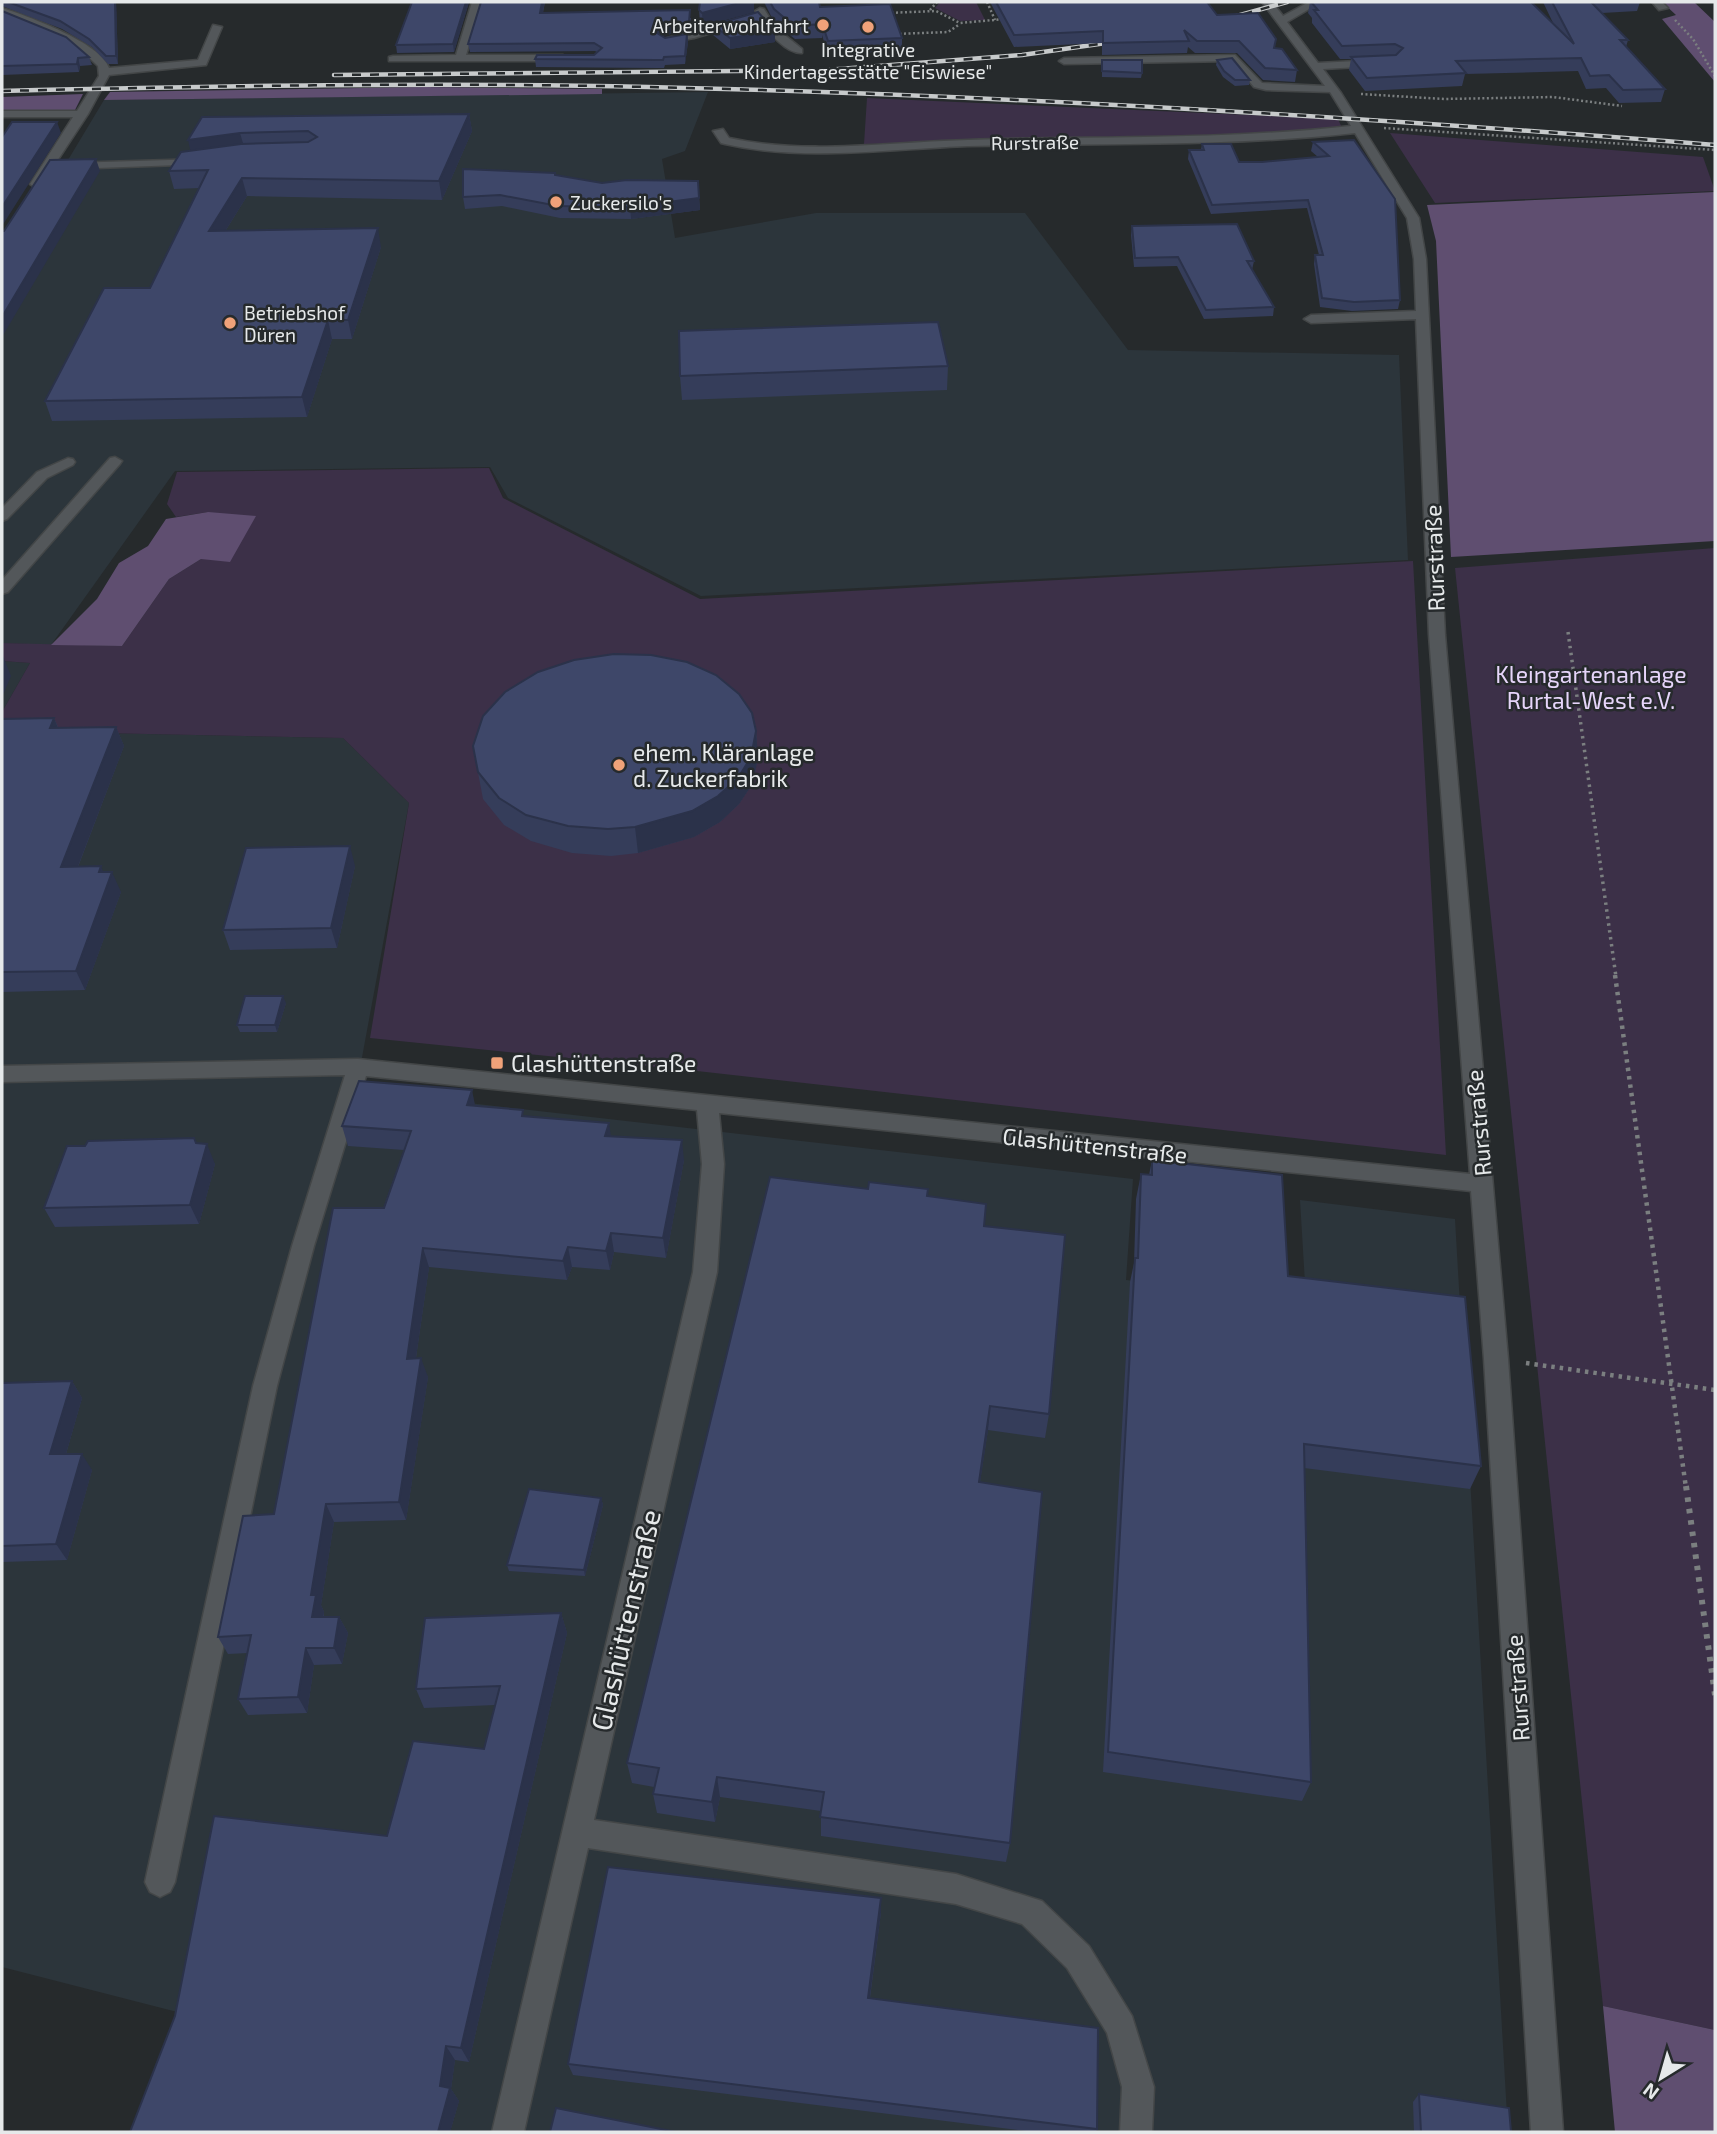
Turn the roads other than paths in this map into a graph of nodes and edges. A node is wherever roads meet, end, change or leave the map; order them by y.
1 (477, 2) edge
2 (759, 2) edge
3 (1267, 2) edge
4 (1316, 2) edge
5 (2, 11) edge
6 (761, 16) junction
7 (1282, 21) junction
8 (217, 27) dead end
9 (665, 40) edge
10 (798, 51) dead end
11 (1308, 55) junction
12 (1288, 56) edge
13 (582, 57) edge
14 (1251, 57) edge
15 (460, 58) junction
16 (1235, 58) junction
17 (393, 59) dead end
18 (1064, 61) dead end
19 (1393, 62) edge
20 (1315, 66) junction
21 (104, 72) junction
22 (1333, 89) junction
23 (2, 114) edge
24 (82, 114) junction
25 (1356, 127) junction
26 (719, 131) dead end
27 (216, 160) edge
28 (48, 166) junction
29 (28, 198) edge
30 (1423, 315) junction
31 (1311, 318) dead end
32 (115, 461) dead end
33 (68, 462) dead end
34 (2, 516) edge
35 (2, 589) edge
36 (358, 1067) junction
37 (2, 1074) edge
38 (707, 1105) junction
39 (1483, 1184) junction
40 (577, 1832) junction
41 (160, 1882) dead end
42 (508, 2132) edge
43 (1136, 2132) edge
44 (1546, 2132) edge

1 - 15 street
2 - 6 street
3 - 7 street, Rurstraße
4 - 7 street
5 - 21 street
6 - 9 street
6 - 10 street
7 - 11 street, Rurstraße
8 - 21 street
11 - 12 street
11 - 20 street, Rurstraße
13 - 15 street
14 - 16 street
15 - 17 street
16 - 18 street
16 - 22 street
19 - 20 street
20 - 22 street, Rurstraße
21 - 24 street
22 - 25 street, Rurstraße
23 - 24 street
24 - 28 street
25 - 26 street, Rurstraße
25 - 30 street, Rurstraße
27 - 28 street
28 - 29 street
30 - 31 street
30 - 39 street, Rurstraße
32 - 35 street
33 - 34 street
36 - 37 street, Glashüttenstraße
36 - 38 street, Glashüttenstraße
36 - 41 street
38 - 39 street, Glashüttenstraße
38 - 40 street, Glashüttenstraße
39 - 44 street, Rurstraße
40 - 42 street, Glashüttenstraße
40 - 43 street

